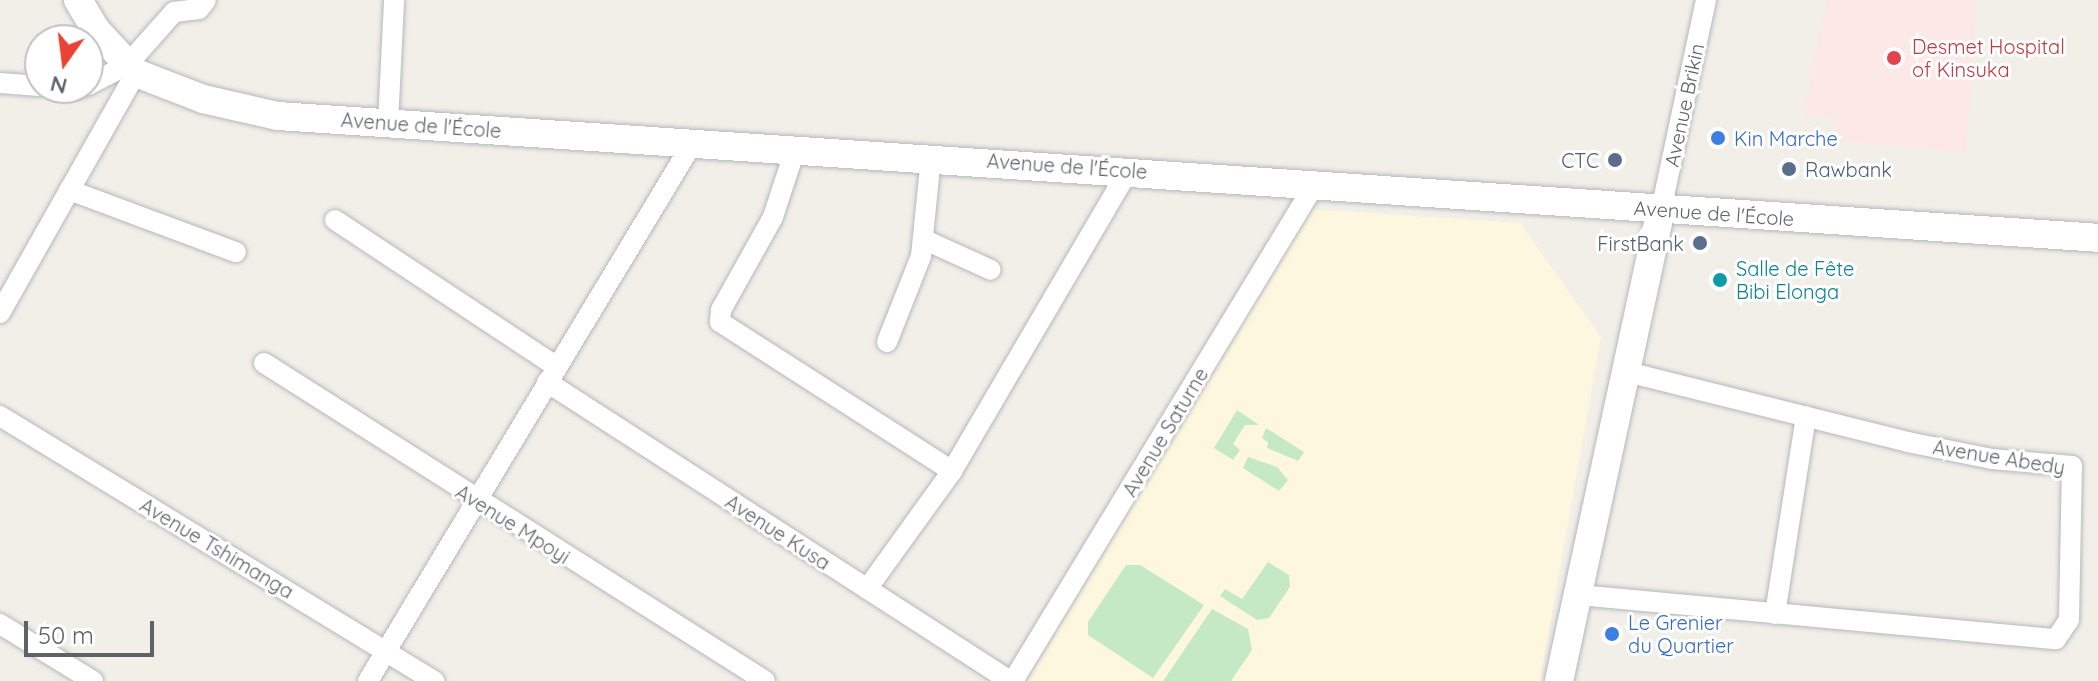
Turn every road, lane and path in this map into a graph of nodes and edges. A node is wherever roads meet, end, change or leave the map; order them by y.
1 (78, 0) edge
2 (206, 0) edge
3 (394, 0) edge
4 (1706, 0) edge
5 (132, 69) junction
6 (104, 79) edge
7 (0, 83) edge
8 (24, 85) edge
9 (388, 124) junction
10 (692, 144) junction
11 (795, 150) junction
12 (931, 158) junction
13 (1128, 171) junction
14 (1316, 182) junction
15 (69, 190) junction
16 (1661, 210) junction
17 (335, 220) dead end
18 (2098, 238) edge
19 (925, 240) junction
20 (236, 252) dead end
21 (991, 270) dead end
22 (0, 313) edge
23 (887, 342) dead end
24 (264, 363) dead end
25 (1627, 372) junction
26 (552, 374) junction
27 (0, 416) edge
28 (1806, 416) junction
29 (952, 471) junction
30 (475, 500) junction
31 (867, 589) junction
32 (1579, 595) junction
33 (1775, 614) junction
34 (0, 624) edge
35 (386, 650) junction
36 (93, 681) edge
37 (368, 681) edge
38 (434, 681) edge
39 (765, 681) edge
40 (1012, 681) edge
41 (1559, 681) edge

1 - 5 main road
2 - 5 street
3 - 9 street
4 - 16 street, Avenue Brikin
5 - 6 street
5 - 9 main road, Avenue de l'École
5 - 15 street
7 - 8 street
9 - 10 main road, Avenue de l'École
10 - 11 main road, Avenue de l'École
10 - 26 street
11 - 12 main road, Avenue de l'École
11 - 29 street
12 - 13 main road, Avenue de l'École
12 - 19 street
13 - 14 main road, Avenue de l'École
13 - 29 street
14 - 16 main road, Avenue de l'École
14 - 40 street, Avenue Saturne
15 - 20 street
15 - 22 street
16 - 18 main road, Avenue de l'École
16 - 25 main road
17 - 26 street, Avenue Kusa
19 - 21 street
19 - 23 street
24 - 30 street, Avenue Mpoyi
25 - 28 street, Avenue Abedy
25 - 32 main road
26 - 30 street
26 - 31 street, Avenue Kusa
27 - 35 street, Avenue Tshimanga
28 - 33 street
28 - 33 street, Avenue Abedy
29 - 31 street
30 - 35 street
30 - 39 street, Avenue Mpoyi
31 - 40 street, Avenue Kusa
32 - 33 street, Avenue Abedy
32 - 41 main road
34 - 36 street
35 - 37 street
35 - 38 street, Avenue Tshimanga

